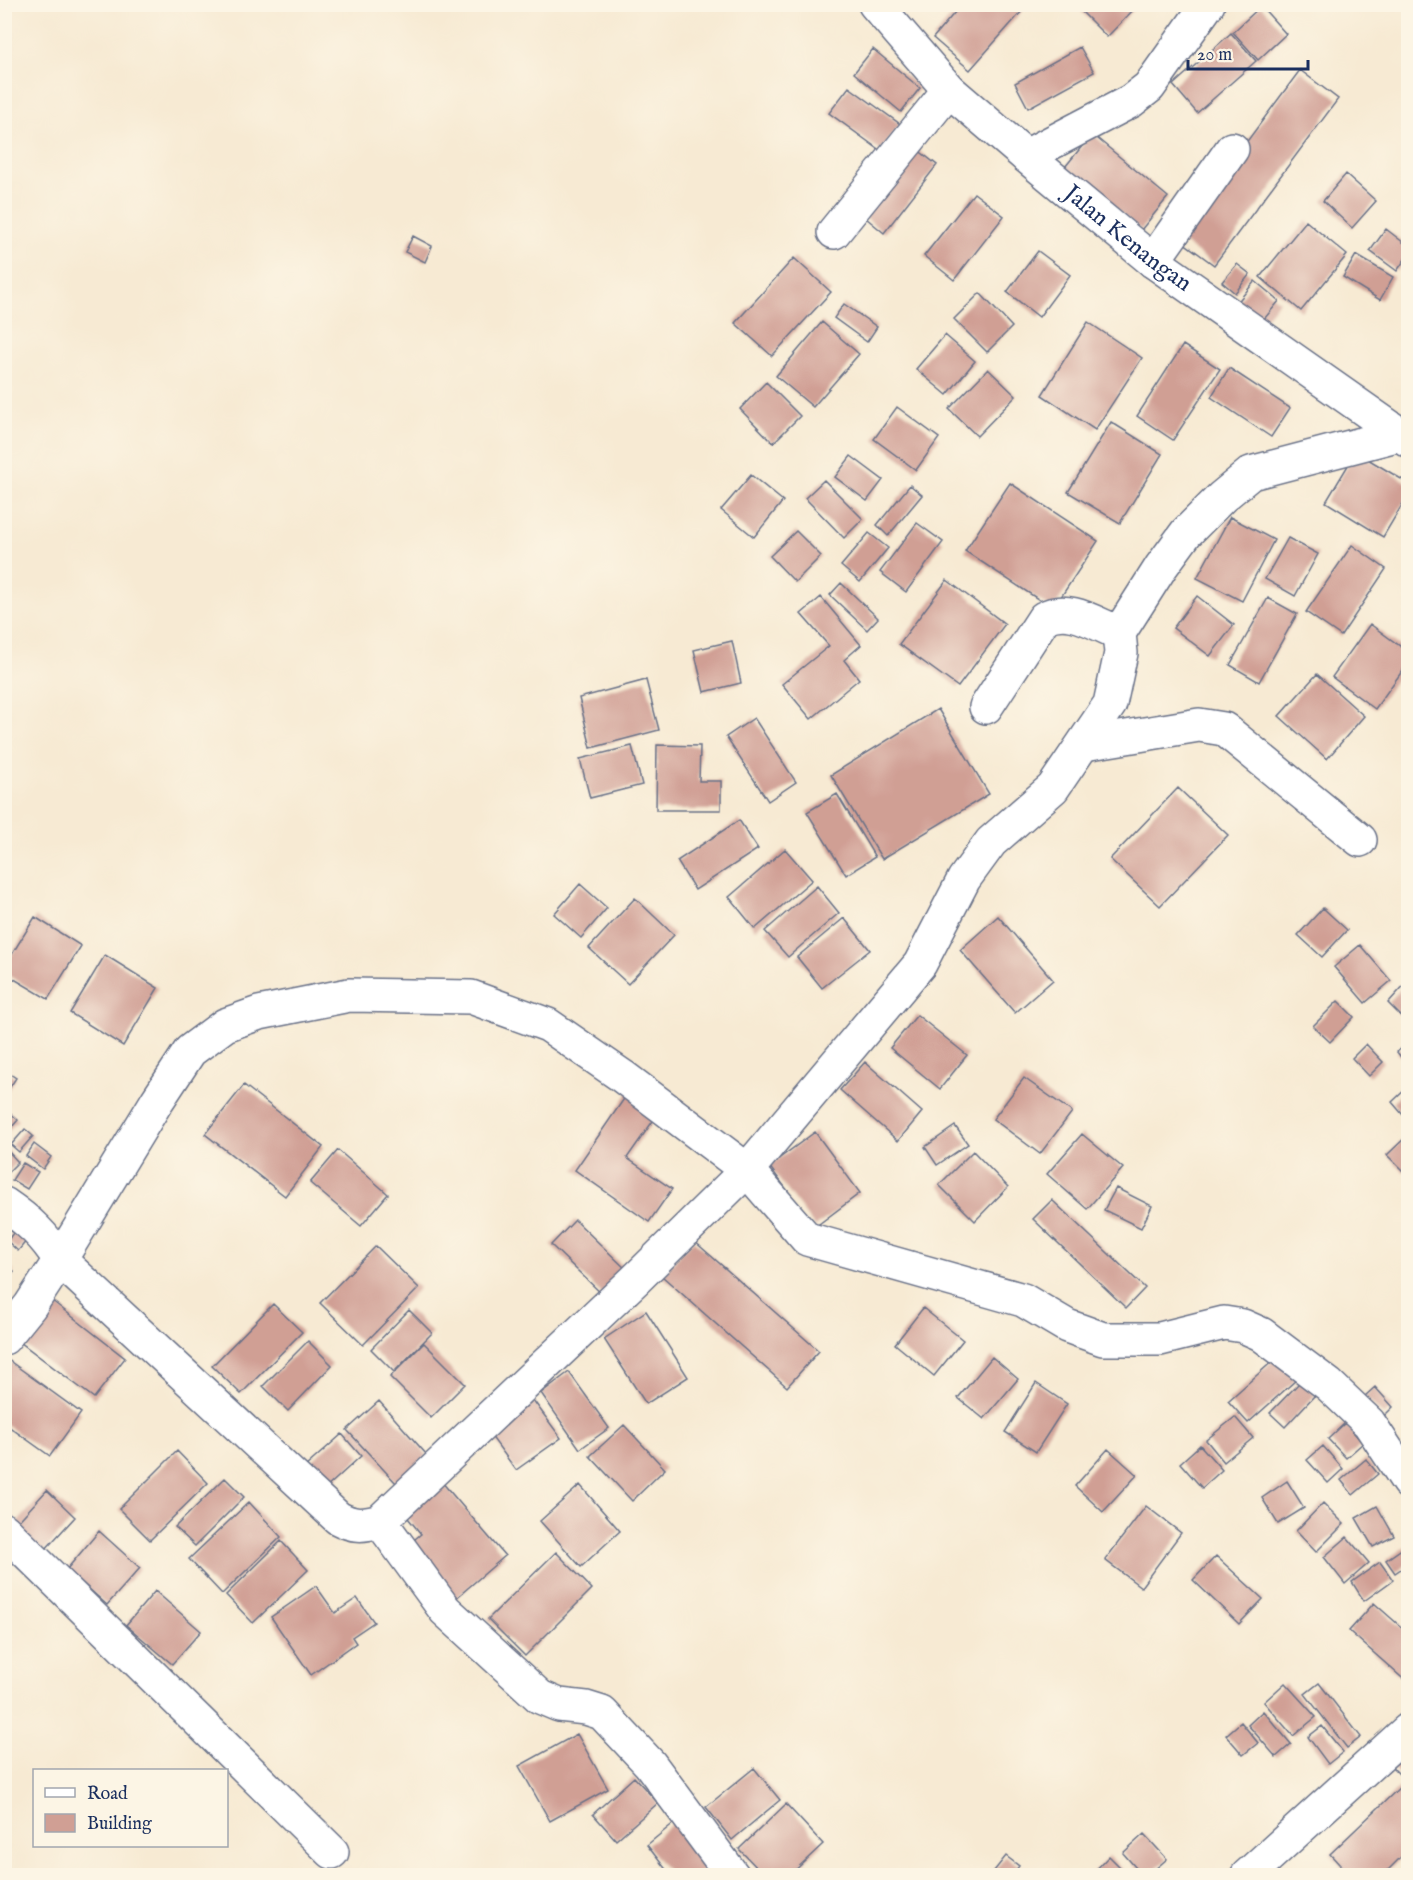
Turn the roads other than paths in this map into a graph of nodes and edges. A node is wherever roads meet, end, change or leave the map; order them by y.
1 (875, 4) edge
2 (1208, 4) edge
3 (949, 90) junction
4 (1232, 149) dead end
5 (1026, 156) junction
6 (834, 232) dead end
7 (1154, 261) junction
8 (1404, 437) edge
9 (1119, 633) junction
10 (986, 707) dead end
11 (1084, 744) junction
12 (1360, 840) dead end
13 (747, 1170) junction
14 (4, 1203) edge
15 (60, 1260) junction
16 (4, 1338) edge
17 (1408, 1482) edge
18 (380, 1521) junction
19 (4, 1530) edge
20 (1408, 1730) edge
21 (332, 1852) dead end
22 (734, 1875) edge
23 (1247, 1875) edge

1 - 3 street, Jalan Kenangan
2 - 5 street
3 - 5 street, Jalan Kenangan
3 - 6 street
4 - 7 street
5 - 7 street, Jalan Kenangan
7 - 8 street, Jalan Kenangan
8 - 9 street
9 - 10 street
9 - 11 street
11 - 12 street
11 - 13 street
13 - 15 street
13 - 17 street
13 - 18 street
14 - 15 street
15 - 16 street
15 - 18 street
18 - 22 street
19 - 21 street
20 - 23 street

